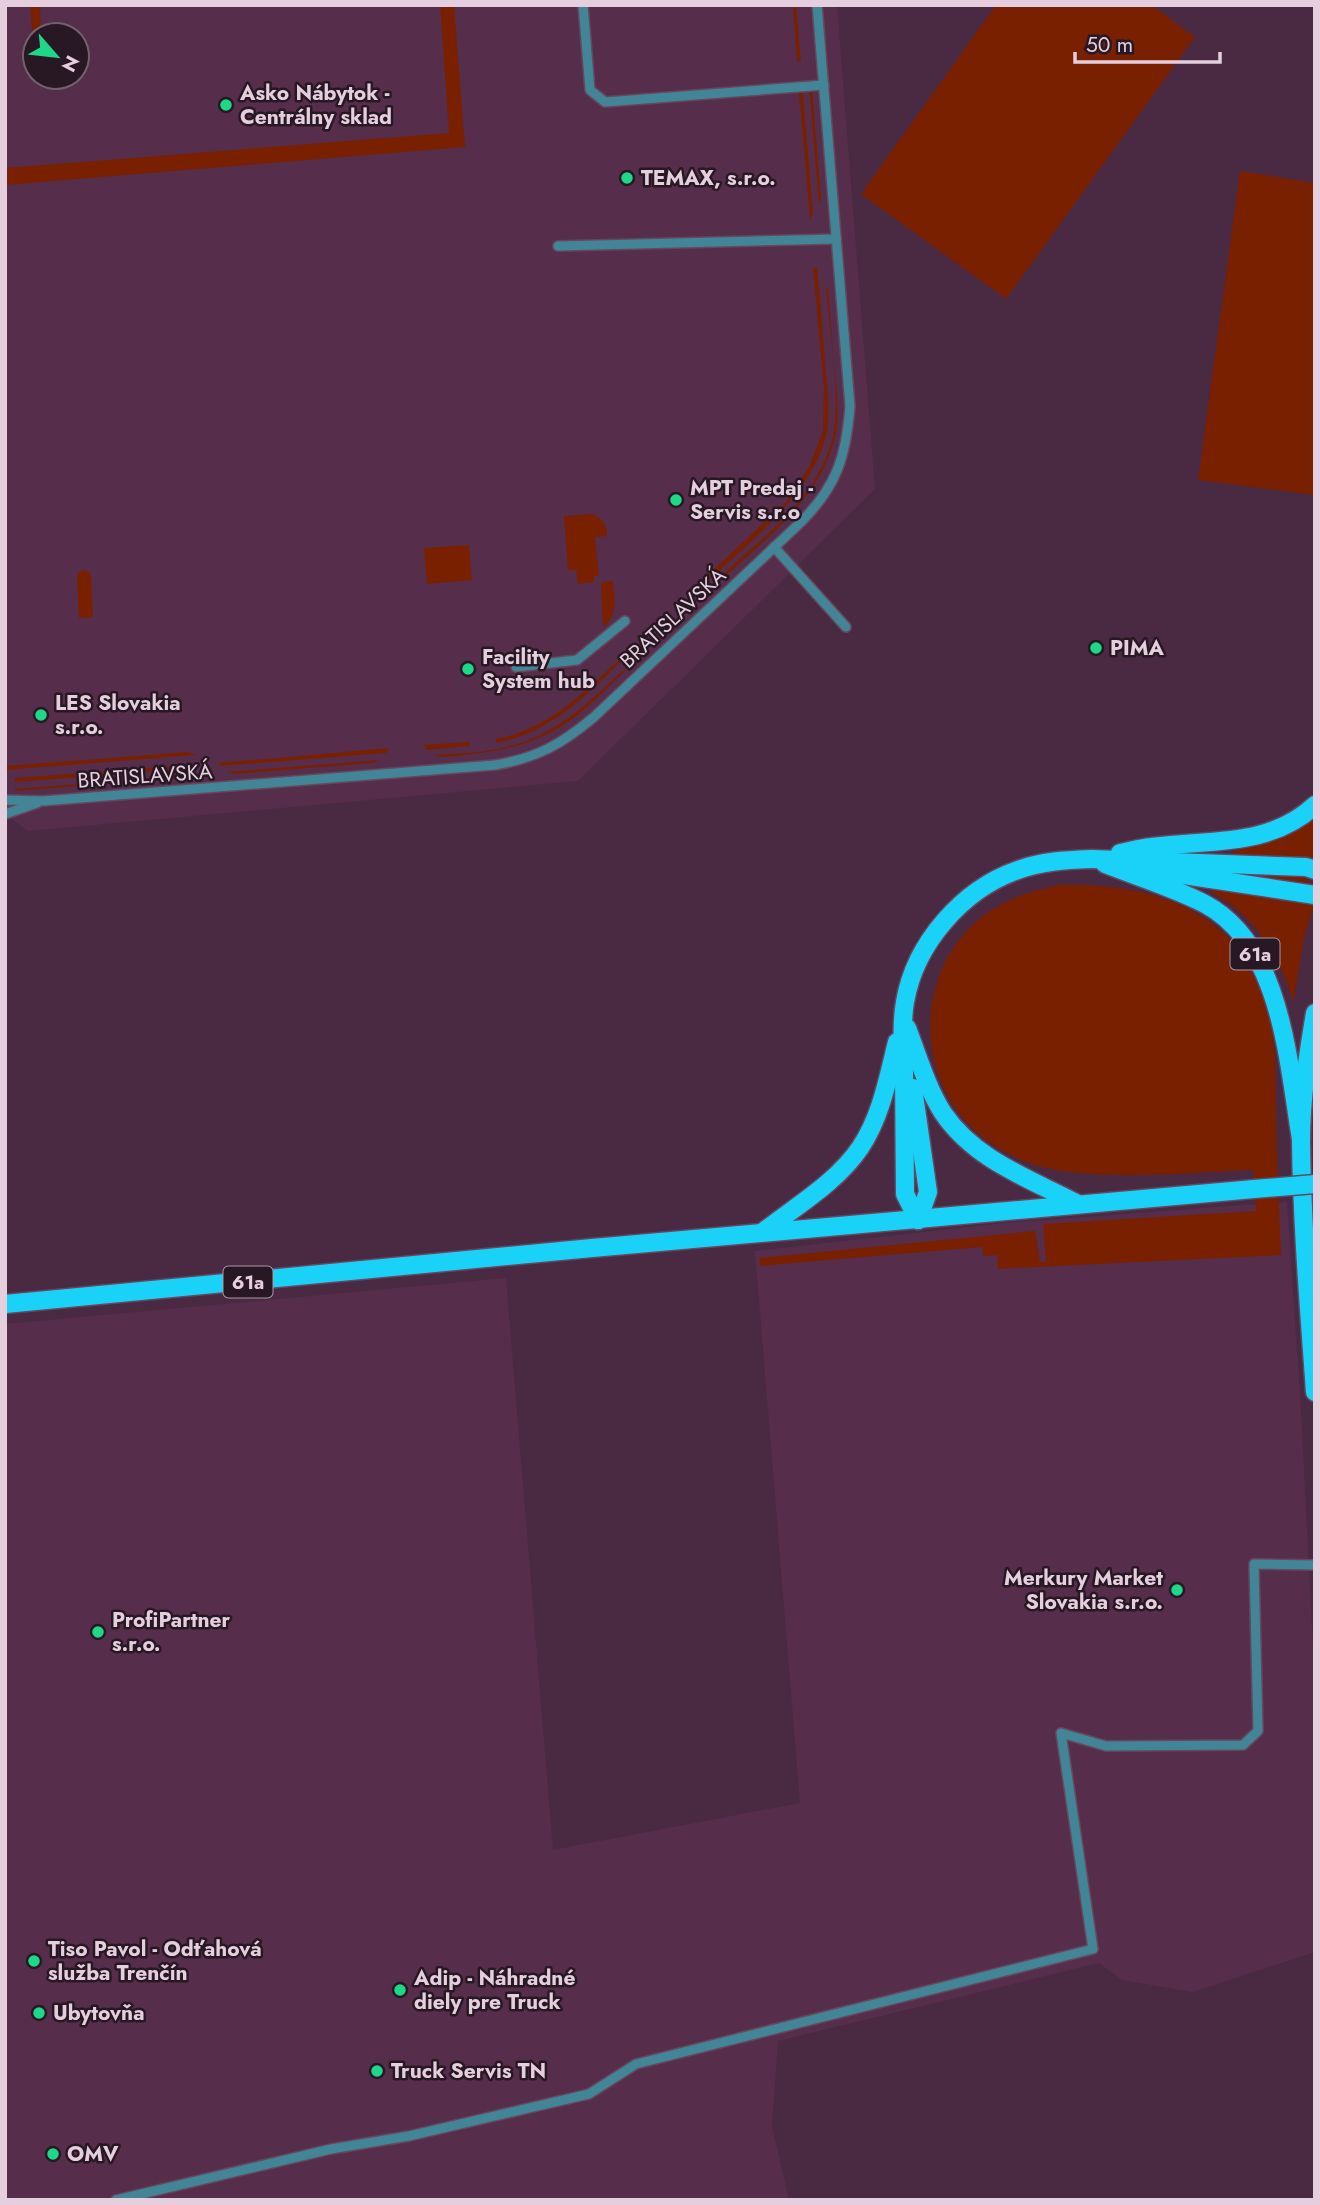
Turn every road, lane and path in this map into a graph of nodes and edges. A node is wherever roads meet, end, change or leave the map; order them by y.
1 (583, 5) edge
2 (817, 5) edge
3 (824, 85) junction
4 (836, 239) junction
5 (558, 246) dead end
6 (774, 547) junction
7 (625, 621) dead end
8 (846, 627) dead end
9 (516, 667) dead end
10 (5, 800) edge
11 (43, 801) junction
12 (1315, 805) edge
13 (5, 814) edge
14 (1092, 859) junction
15 (1315, 870) edge
16 (1315, 895) edge
17 (1315, 1013) edge
18 (903, 1018) junction
19 (1301, 1139) junction
20 (1315, 1184) edge
21 (1077, 1203) junction
22 (918, 1220) junction
23 (762, 1232) junction
24 (5, 1304) edge
25 (1315, 1392) edge
26 (1315, 1565) edge
27 (116, 2200) edge

1 - 3 lane
2 - 3 lane, BRATISLAVSKÁ
3 - 4 lane, BRATISLAVSKÁ
4 - 5 lane
4 - 6 lane, BRATISLAVSKÁ
6 - 8 lane
6 - 11 lane, BRATISLAVSKÁ
7 - 9 lane
10 - 11 lane
11 - 13 lane
12 - 14 main road, 61a
14 - 15 main road, 61a
14 - 16 main road, 61a
14 - 18 main road, 61a
14 - 19 main road, 61a
17 - 19 main road
18 - 21 main road
18 - 22 main road, 61a
18 - 23 main road, 61a
19 - 25 main road
20 - 21 main road, 61a, bridge
21 - 22 main road, 61a
22 - 23 main road, 61a
23 - 24 main road, 61a
26 - 27 lane

